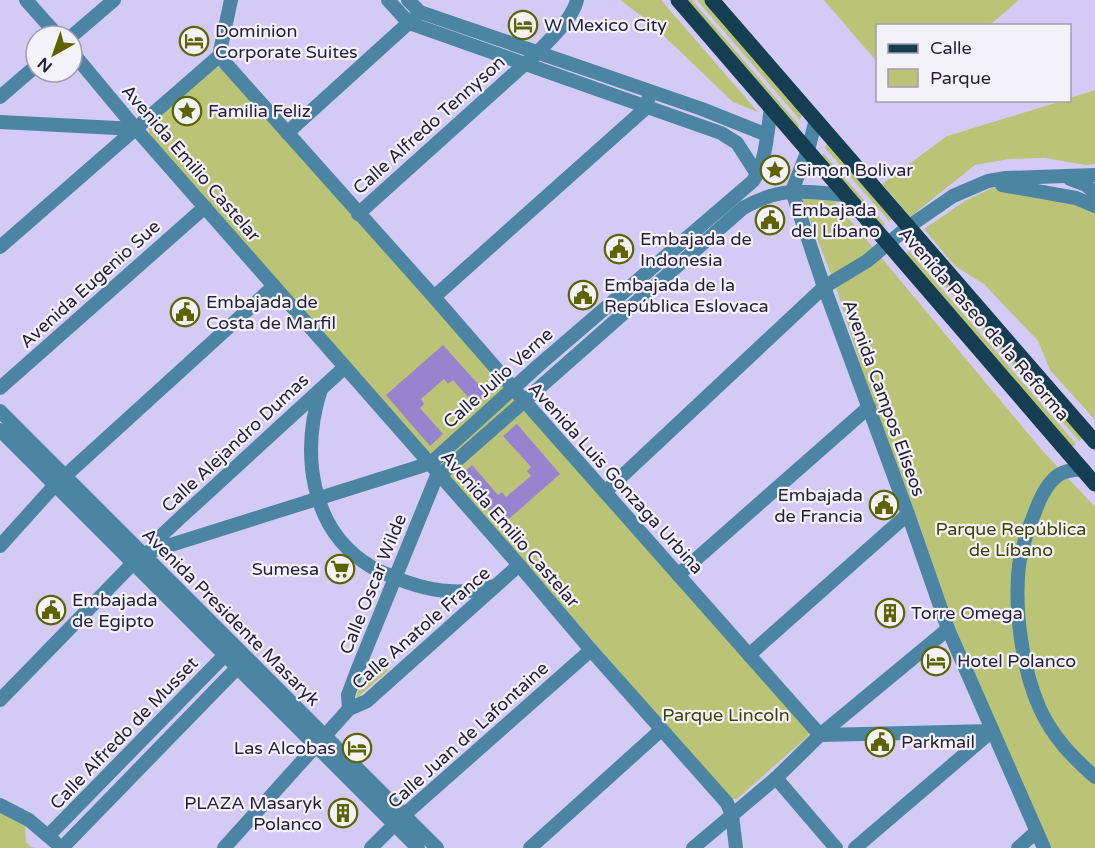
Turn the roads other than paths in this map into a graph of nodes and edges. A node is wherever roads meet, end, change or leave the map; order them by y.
1 (26, 0) edge
2 (114, 0) edge
3 (231, 0) edge
4 (388, 0) edge
5 (408, 0) edge
6 (577, 0) edge
7 (678, 0) edge
8 (712, 0) edge
9 (420, 12) junction
10 (409, 23) junction
11 (47, 24) edge
12 (84, 26) edge
13 (537, 53) junction
14 (219, 56) junction
15 (525, 64) junction
16 (84, 66) edge
17 (24, 76) edge
18 (651, 91) junction
19 (0, 97) edge
20 (647, 106) junction
21 (771, 108) junction
22 (816, 119) junction
23 (0, 122) edge
24 (136, 129) junction
25 (287, 133) junction
26 (767, 135) junction
27 (808, 150) junction
28 (757, 174) junction
29 (1095, 175) edge
30 (1065, 177) junction
31 (979, 185) junction
32 (792, 191) junction
33 (1095, 193) edge
34 (846, 195) junction
35 (1095, 206) edge
36 (205, 207) junction
37 (358, 214) junction
38 (909, 227) junction
39 (889, 244) junction
40 (0, 247) edge
41 (274, 286) junction
42 (824, 287) junction
43 (434, 297) junction
44 (538, 365) junction
45 (345, 367) junction
46 (550, 378) junction
47 (0, 388) edge
48 (513, 388) junction
49 (321, 389) junction
50 (524, 401) junction
51 (869, 407) junction
52 (0, 411) edge
53 (0, 430) edge
54 (1094, 441) edge
55 (1072, 456) junction
56 (434, 468) junction
57 (1083, 469) junction
58 (60, 481) junction
59 (1095, 484) edge
60 (605, 492) junction
61 (318, 498) junction
62 (908, 514) junction
63 (0, 546) edge
64 (143, 556) junction
65 (519, 565) junction
66 (678, 575) junction
67 (396, 578) junction
68 (496, 586) junction
69 (948, 629) junction
70 (591, 650) junction
71 (225, 655) junction
72 (749, 655) junction
73 (237, 668) junction
74 (0, 700) edge
75 (349, 709) junction
76 (849, 711) junction
77 (661, 730) junction
78 (992, 731) junction
79 (861, 734) junction
80 (820, 735) junction
81 (320, 740) junction
82 (1095, 777) edge
83 (776, 778) junction
84 (0, 805) edge
85 (732, 815) junction
86 (399, 819) junction
87 (1036, 832) junction
88 (48, 836) junction
89 (61, 848) edge
90 (224, 848) edge
91 (371, 848) edge
92 (418, 848) edge
93 (437, 848) edge
94 (530, 848) edge
95 (693, 848) edge
96 (736, 848) edge
97 (836, 848) edge
98 (855, 848) edge
99 (1018, 848) edge
100 (1044, 848) edge

1 - 11 street
2 - 12 street
3 - 14 street
4 - 10 street
5 - 9 street
6 - 13 street, Calle Alfredo Tennyson
7 - 21 main road, Avenida Paseo de la Reforma
8 - 22 main road, Avenida Paseo de la Reforma
9 - 10 street
9 - 13 street
10 - 15 street
10 - 25 street
13 - 15 street, Calle Alfredo Tennyson
13 - 18 street
14 - 24 street
14 - 25 street, Avenida Luis Gonzaga Urbina
15 - 20 street
15 - 37 street, Calle Alfredo Tennyson
16 - 24 street, Avenida Emilio Castelar
17 - 19 street
18 - 20 street
18 - 26 street
20 - 28 street
20 - 43 street
21 - 26 street, Calle Julio Verne
21 - 27 main road, Avenida Paseo de la Reforma
22 - 27 street
22 - 38 main road, Avenida Paseo de la Reforma
23 - 24 street
24 - 36 street, Avenida Emilio Castelar
24 - 40 street
25 - 37 street, Avenida Luis Gonzaga Urbina
26 - 28 street, Calle Julio Verne
27 - 32 street
27 - 34 main road, Avenida Paseo de la Reforma
28 - 44 street, Calle Julio Verne
29 - 30 street
30 - 31 street
30 - 33 street
31 - 35 street
31 - 38 street
32 - 34 street, Calle Julio Verne
32 - 42 street, Avenida Campos Elíseos
32 - 46 street, Calle Julio Verne
34 - 39 main road, Avenida Paseo de la Reforma
36 - 41 street, Avenida Emilio Castelar
36 - 47 street, Avenida Eugenio Sue
37 - 43 street, Avenida Luis Gonzaga Urbina
38 - 39 street
38 - 54 main road, Avenida Paseo de la Reforma
39 - 42 street
39 - 55 main road, Avenida Paseo de la Reforma
41 - 45 street, Avenida Emilio Castelar
41 - 58 street
42 - 51 street, Avenida Campos Elíseos
42 - 60 street
43 - 48 street, Avenida Luis Gonzaga Urbina
44 - 46 street
44 - 48 street, Calle Julio Verne
45 - 49 street, Calle Alejandro Dumas
45 - 56 street, Avenida Emilio Castelar
46 - 50 street, Calle Julio Verne
48 - 50 street, Avenida Luis Gonzaga Urbina
48 - 56 street, Calle Julio Verne
49 - 61 street
49 - 64 street, Calle Alejandro Dumas
50 - 56 street, Calle Julio Verne
50 - 60 street, Avenida Luis Gonzaga Urbina
51 - 62 street, Avenida Campos Elíseos
51 - 66 street
52 - 58 street, Avenida Presidente Masaryk
53 - 58 street, Avenida Presidente Masaryk
54 - 55 main road
55 - 57 main road, Avenida Paseo de la Reforma
56 - 61 street, Calle Julio Verne
56 - 65 street, Avenida Emilio Castelar
56 - 67 street, Calle Oscar Wilde
57 - 59 main road, Avenida Paseo de la Reforma
57 - 82 street
58 - 63 street
58 - 64 street, Avenida Presidente Masaryk
60 - 66 street, Avenida Luis Gonzaga Urbina
61 - 64 street, Calle Julio Verne
61 - 67 street
62 - 69 street, Avenida Campos Elíseos
62 - 72 street
64 - 71 street, Avenida Presidente Masaryk
64 - 74 street, Calle Alejandro Dumas
64 - 81 street, Avenida Presidente Masaryk
65 - 68 street, Calle Anatole France
65 - 70 street, Avenida Emilio Castelar
66 - 72 street, Avenida Luis Gonzaga Urbina
67 - 68 street
67 - 75 street, Calle Oscar Wilde
68 - 75 street, Calle Anatole France
69 - 76 street
69 - 78 street, Avenida Campos Elíseos
70 - 77 street, Avenida Emilio Castelar
70 - 86 street, Calle Juan de Lafontaine
71 - 73 street, Avenida Presidente Masaryk
71 - 88 street, Calle Alfredo de Musset
72 - 80 street, Avenida Luis Gonzaga Urbina
73 - 81 street, Avenida Presidente Masaryk
73 - 89 street, Calle Alfredo de Musset
75 - 81 street, Calle Anatole France
76 - 79 street
76 - 80 street
77 - 85 street, Avenida Emilio Castelar
77 - 94 street
78 - 79 street
78 - 87 street, Avenida Campos Elíseos
78 - 98 street
79 - 80 street
80 - 83 street
81 - 86 street, Avenida Presidente Masaryk
81 - 90 street, Calle Anatole France
83 - 85 street
83 - 97 street
84 - 88 street
85 - 95 street
85 - 96 street, Avenida Emilio Castelar
86 - 91 street, Calle Juan de Lafontaine
86 - 92 street, Avenida Presidente Masaryk
86 - 93 street, Avenida Presidente Masaryk
87 - 99 street
87 - 100 street, Avenida Campos Elíseos
88 - 89 street

